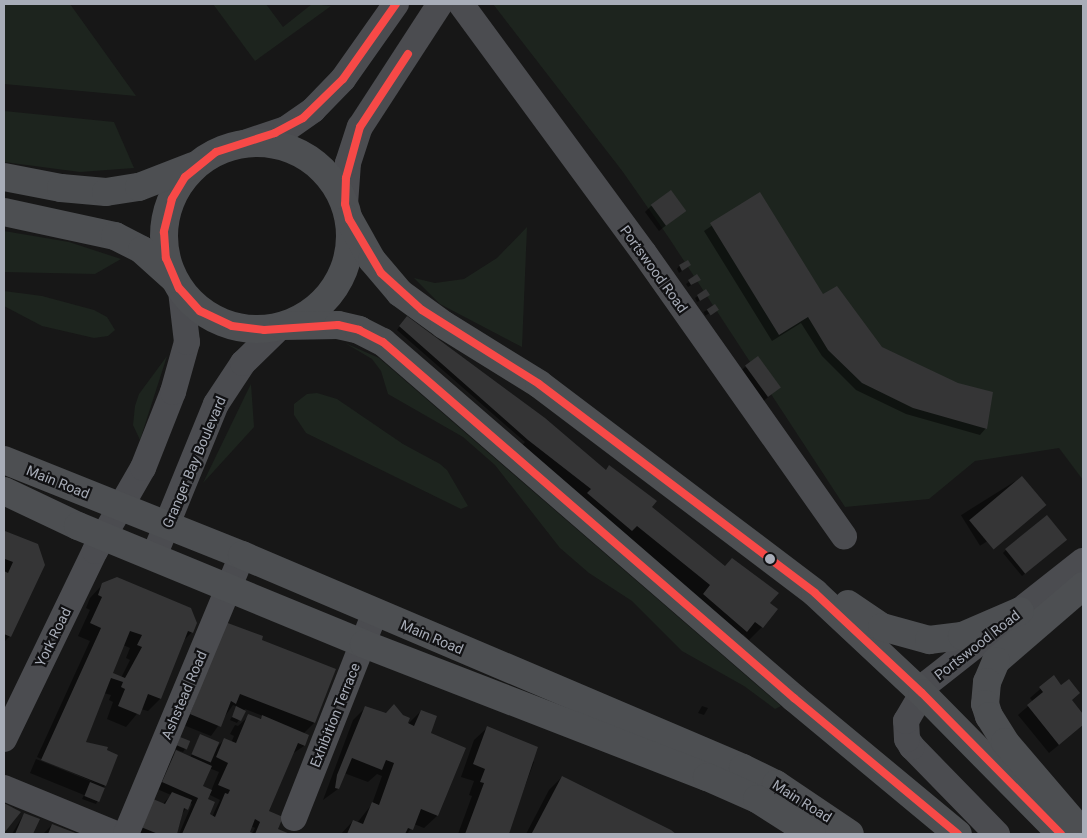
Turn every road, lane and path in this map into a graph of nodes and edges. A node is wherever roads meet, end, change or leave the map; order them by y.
1 (396, 4) edge
2 (440, 4) edge
3 (461, 4) edge
4 (241, 144) junction
5 (201, 162) junction
6 (4, 177) edge
7 (4, 212) edge
8 (347, 212) junction
9 (177, 284) junction
10 (281, 326) junction
11 (4, 460) edge
12 (4, 491) edge
13 (121, 506) junction
14 (167, 525) junction
15 (104, 536) junction
16 (844, 536) dead end
17 (242, 555) junction
18 (154, 556) junction
19 (774, 560) junction
20 (1083, 561) edge
21 (229, 586) junction
22 (1083, 586) edge
23 (1020, 611) junction
24 (375, 612) junction
25 (364, 644) junction
26 (922, 693) junction
27 (592, 717) junction
28 (4, 739) edge
29 (4, 788) edge
30 (294, 818) dead end
31 (800, 823) edge
32 (105, 832) edge
33 (126, 834) edge
34 (850, 834) edge
35 (958, 834) edge
36 (997, 834) edge
37 (1061, 834) edge
38 (1083, 834) edge

1 - 4 street
2 - 8 street
3 - 16 street, Portswood Road
4 - 5 main road
4 - 8 main road
5 - 6 main road
5 - 9 main road
7 - 9 main road
8 - 10 main road
8 - 19 main road
9 - 10 main road
9 - 13 street
10 - 14 street, Granger Bay Boulevard
10 - 35 main road
11 - 13 main road, Main Road
12 - 15 main road, Main Road
13 - 14 main road, Main Road
13 - 15 street
14 - 17 main road, Main Road
14 - 18 street, Granger Bay Boulevard
15 - 18 main road, Main Road
15 - 28 street, York Road
17 - 21 street, Ashstead Road
17 - 24 main road, Main Road
18 - 21 main road, Main Road
19 - 23 main road
19 - 26 main road
20 - 23 street, Portswood Road
21 - 25 main road, Main Road
21 - 33 street, Ashstead Road
22 - 38 main road
23 - 26 street, Portswood Road
24 - 25 street, Exhibition Terrace
24 - 27 main road, Main Road
25 - 27 main road, Main Road
25 - 30 street, Exhibition Terrace
26 - 36 street, Portswood Road
26 - 37 main road
27 - 31 main road, Main Road
29 - 32 street
31 - 34 main road, Main Road

